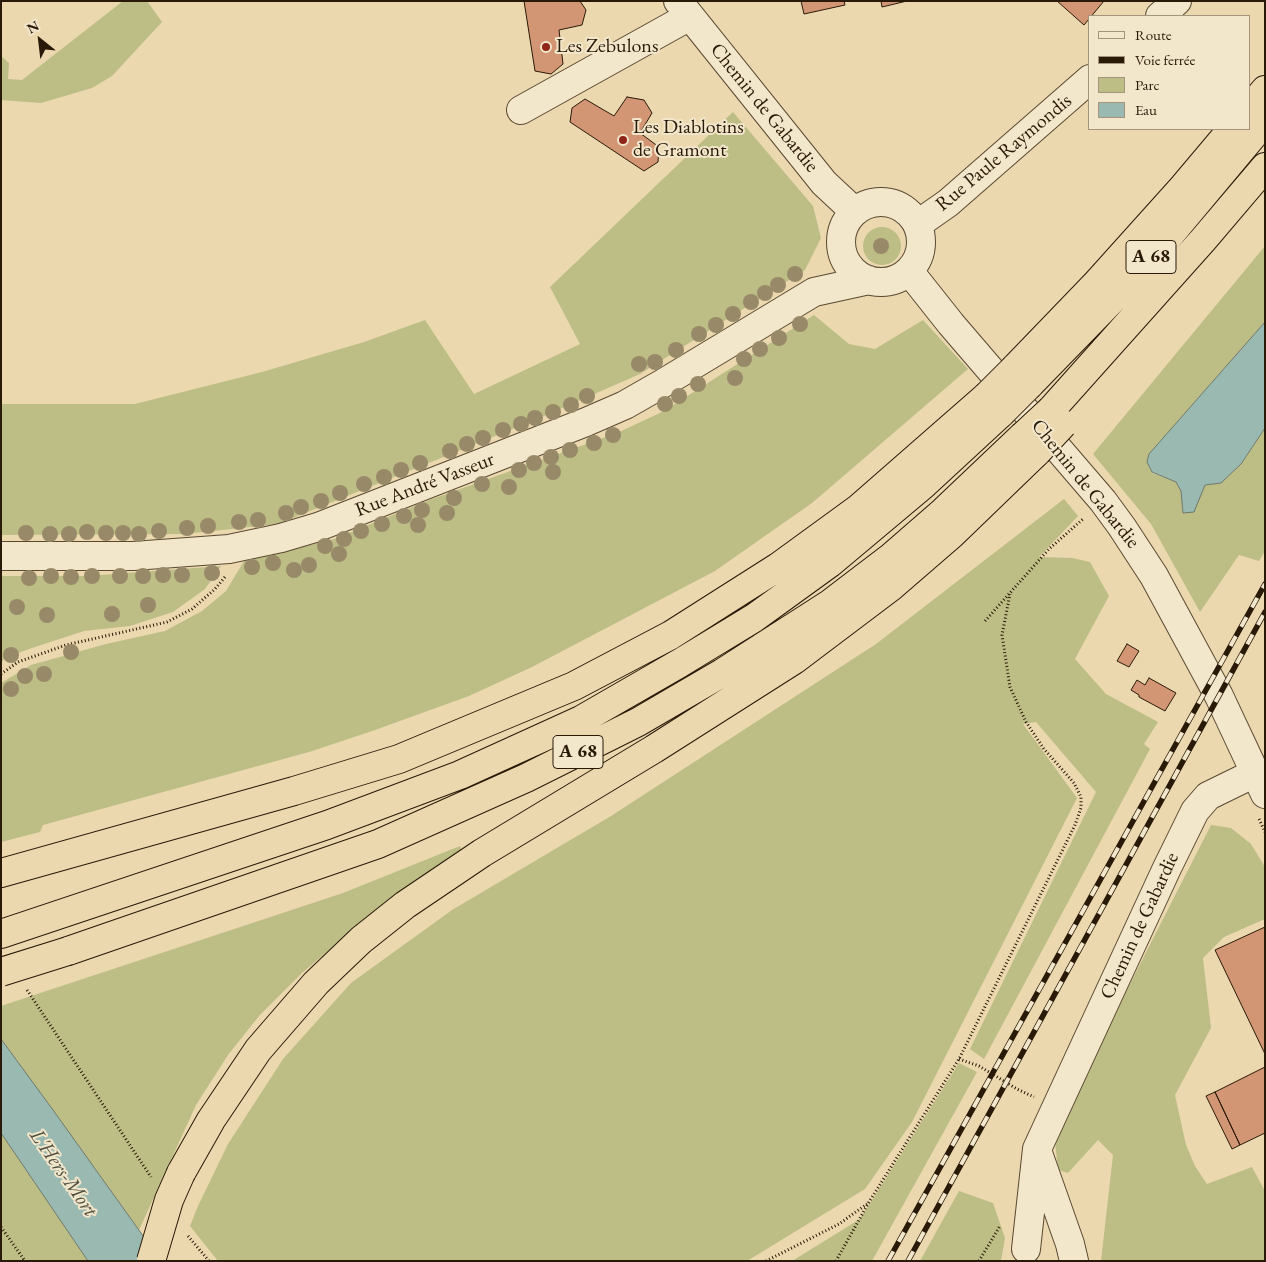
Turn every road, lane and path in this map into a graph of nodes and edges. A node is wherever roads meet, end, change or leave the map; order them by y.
1 (1177, 1) edge
2 (684, 9) edge
3 (1161, 15) edge
4 (1088, 82) edge
5 (1265, 90) edge
6 (1251, 107) edge
7 (521, 110) dead end
8 (1265, 121) edge
9 (1231, 130) edge
10 (1265, 167) edge
11 (1265, 192) edge
12 (854, 211) junction
13 (918, 224) junction
14 (840, 246) junction
15 (909, 271) junction
16 (869, 280) junction
17 (814, 292) junction
18 (1022, 377) junction
19 (994, 404) junction
20 (1057, 417) junction
21 (1030, 444) junction
22 (1103, 501) junction
23 (229, 548) junction
24 (1, 556) edge
25 (1010, 594) junction
26 (985, 621) dead end
27 (1, 674) edge
28 (1260, 784) edge
29 (1, 873) edge
30 (1, 934) edge
31 (1, 972) edge
32 (28, 992) dead end
33 (958, 1059) junction
34 (1056, 1107) junction
35 (1037, 1149) junction
36 (152, 1177) dead end
37 (869, 1202) junction
38 (1002, 1220) dead end
39 (1, 1227) edge
40 (188, 1236) dead end
41 (1026, 1249) dead end
42 (25, 1261) edge
43 (151, 1261) edge
44 (209, 1261) edge
45 (766, 1261) edge
46 (836, 1261) edge
47 (979, 1261) edge
48 (1074, 1261) edge

1 - 3 street
2 - 7 street
2 - 12 street, Chemin de Gabardie
4 - 13 street, Rue Paule Raymondis
5 - 6 highway
8 - 18 highway, A 68
9 - 18 highway
10 - 20 highway, A 68
11 - 20 highway, A 68
12 - 13 street
12 - 14 street
13 - 15 street
14 - 16 street
14 - 17 street, Rue André Vasseur
15 - 16 street
15 - 22 street, Chemin de Gabardie
16 - 17 street, Rue André Vasseur
17 - 23 street, Rue André Vasseur
18 - 19 highway, A 68, bridge
19 - 29 highway
19 - 30 highway, A 68
20 - 21 highway, A 68, bridge
21 - 31 highway, A 68, bridge
21 - 43 highway, bridge
22 - 25 path
22 - 28 street, Chemin de Gabardie
23 - 24 street, Rue André Vasseur
23 - 27 path
25 - 26 path
25 - 33 path
28 - 34 street, Chemin de Gabardie
32 - 36 path
33 - 34 path
33 - 37 path
34 - 35 street, Chemin de Gabardie
35 - 41 street, Chemin de Gabardie
35 - 48 street
37 - 45 path
37 - 46 path
38 - 47 path
39 - 42 path
40 - 44 path

